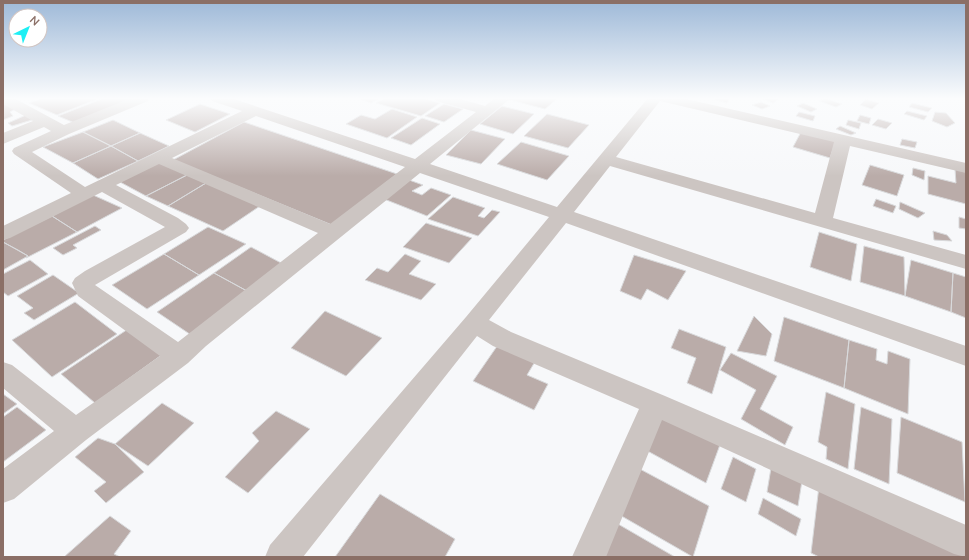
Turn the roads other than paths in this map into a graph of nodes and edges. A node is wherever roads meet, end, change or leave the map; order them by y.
1 (38, 124) edge
2 (51, 124) edge
3 (79, 124) edge
4 (226, 124) edge
5 (295, 124) edge
6 (470, 124) edge
7 (634, 124) edge
8 (775, 124) edge
9 (63, 131) junction
10 (3, 140) edge
11 (843, 140) junction
12 (20, 151) junction
13 (158, 158) junction
14 (605, 159) junction
15 (418, 166) junction
16 (966, 168) edge
17 (93, 190) junction
18 (560, 214) junction
19 (823, 220) junction
20 (332, 232) junction
21 (3, 234) edge
22 (966, 262) edge
23 (474, 323) junction
24 (179, 356) junction
25 (966, 356) edge
26 (3, 373) edge
27 (655, 404) junction
28 (76, 431) junction
29 (3, 488) edge
30 (966, 542) edge
31 (282, 557) edge
32 (589, 557) edge

1 - 10 street
2 - 9 street
3 - 9 street
4 - 13 street
5 - 15 street
6 - 15 street
7 - 14 street
8 - 11 street
9 - 12 street
10 - 12 street
11 - 16 street
11 - 19 street
12 - 17 street
13 - 17 street
13 - 20 street
14 - 18 street
14 - 19 street
15 - 18 street
15 - 20 street
17 - 21 street
17 - 24 street
18 - 23 street
18 - 25 street
19 - 22 street
20 - 24 street
23 - 27 street
23 - 31 street
24 - 28 street
26 - 28 street
27 - 30 street
27 - 32 street
28 - 29 street

